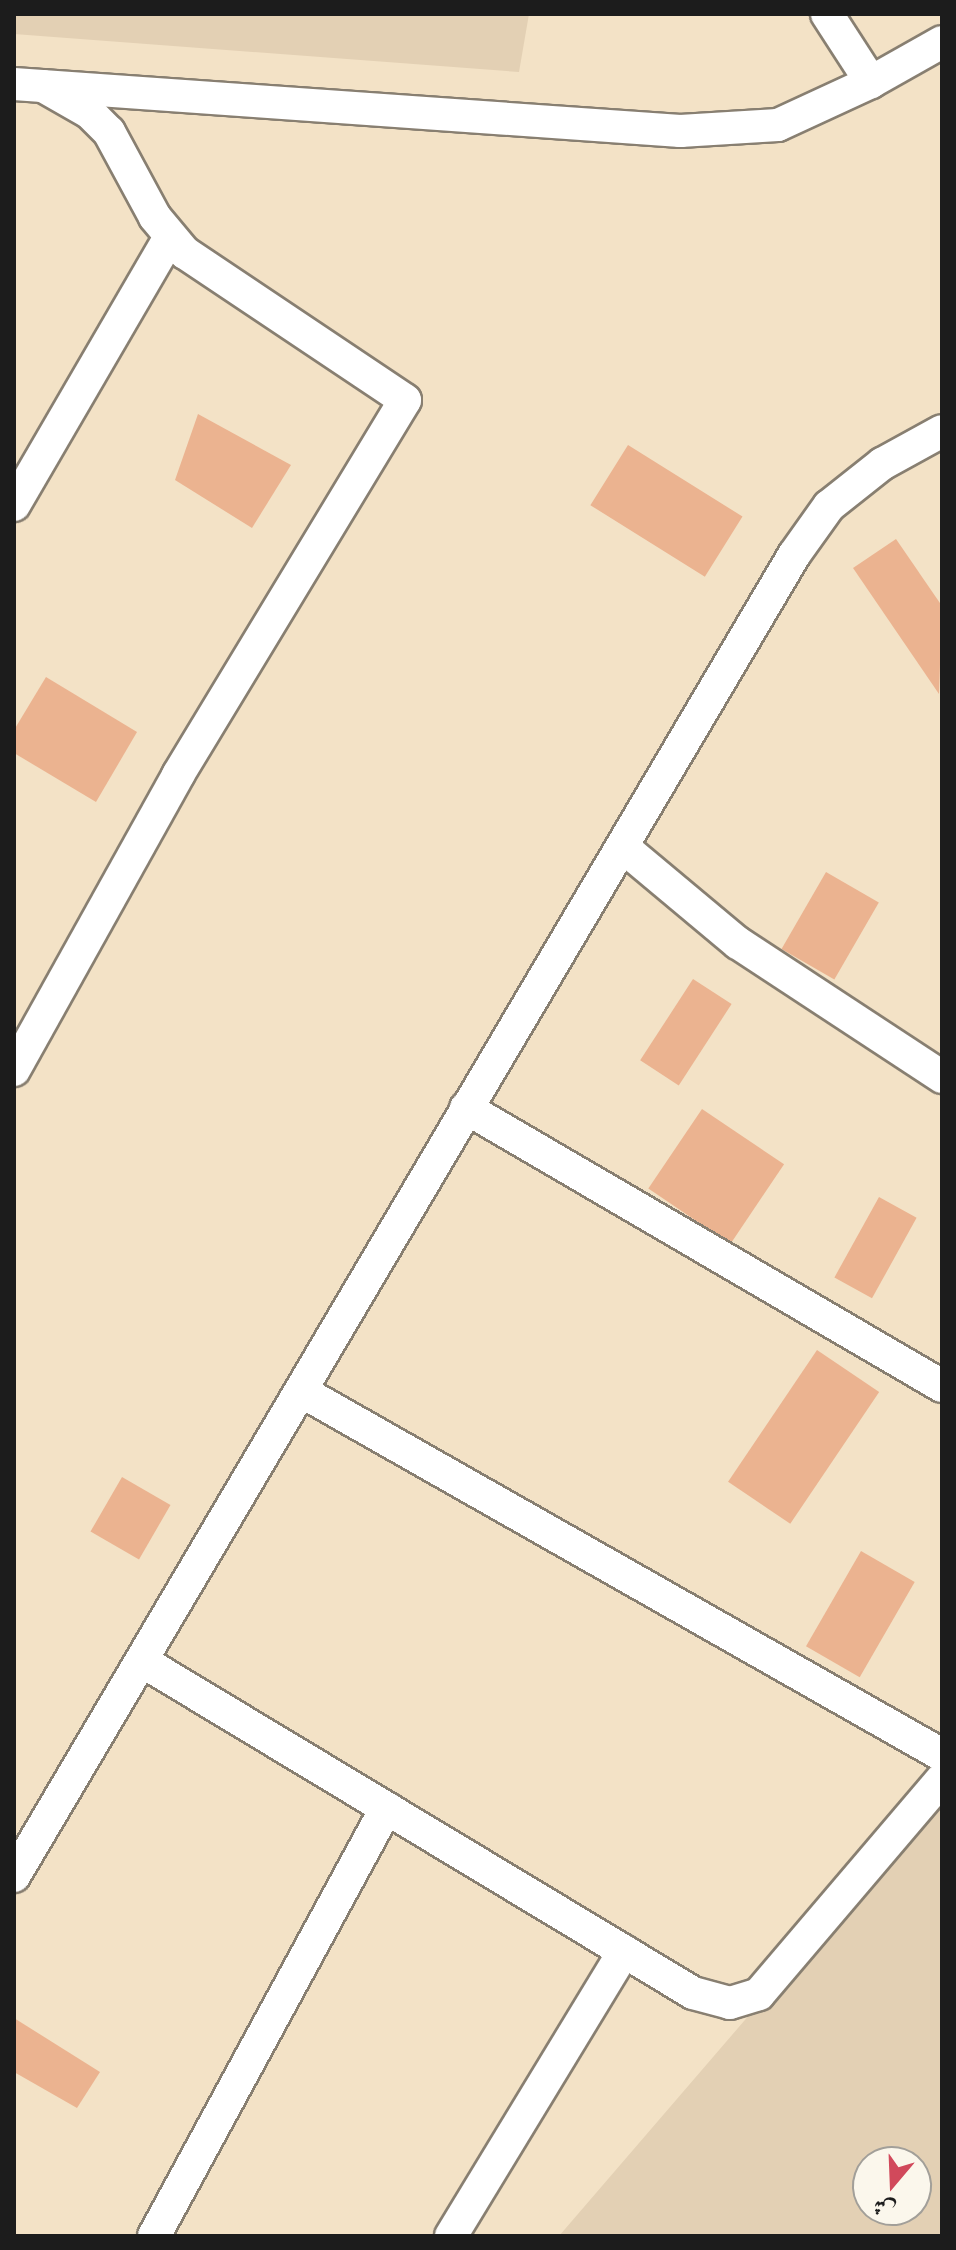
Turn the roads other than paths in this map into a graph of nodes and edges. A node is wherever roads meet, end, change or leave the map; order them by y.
1 (827, 14) edge
2 (942, 42) edge
3 (871, 82) junction
4 (29, 85) edge
5 (170, 237) junction
6 (942, 431) edge
7 (14, 505) edge
8 (623, 847) junction
9 (14, 1070) edge
10 (942, 1077) edge
11 (466, 1108) junction
12 (942, 1386) edge
13 (301, 1391) junction
14 (142, 1661) junction
15 (942, 1755) edge
16 (942, 1779) edge
17 (386, 1808) junction
18 (14, 1876) edge
19 (624, 1951) junction
20 (154, 2236) edge
21 (451, 2236) edge

1 - 3 street
2 - 3 street
3 - 4 street
4 - 5 street
5 - 7 street
5 - 9 street
6 - 8 street
8 - 10 street
8 - 11 street
11 - 12 street
11 - 13 street
13 - 14 street
13 - 15 street
14 - 17 street
14 - 18 street
16 - 19 street
17 - 19 street
17 - 20 street
19 - 21 street

